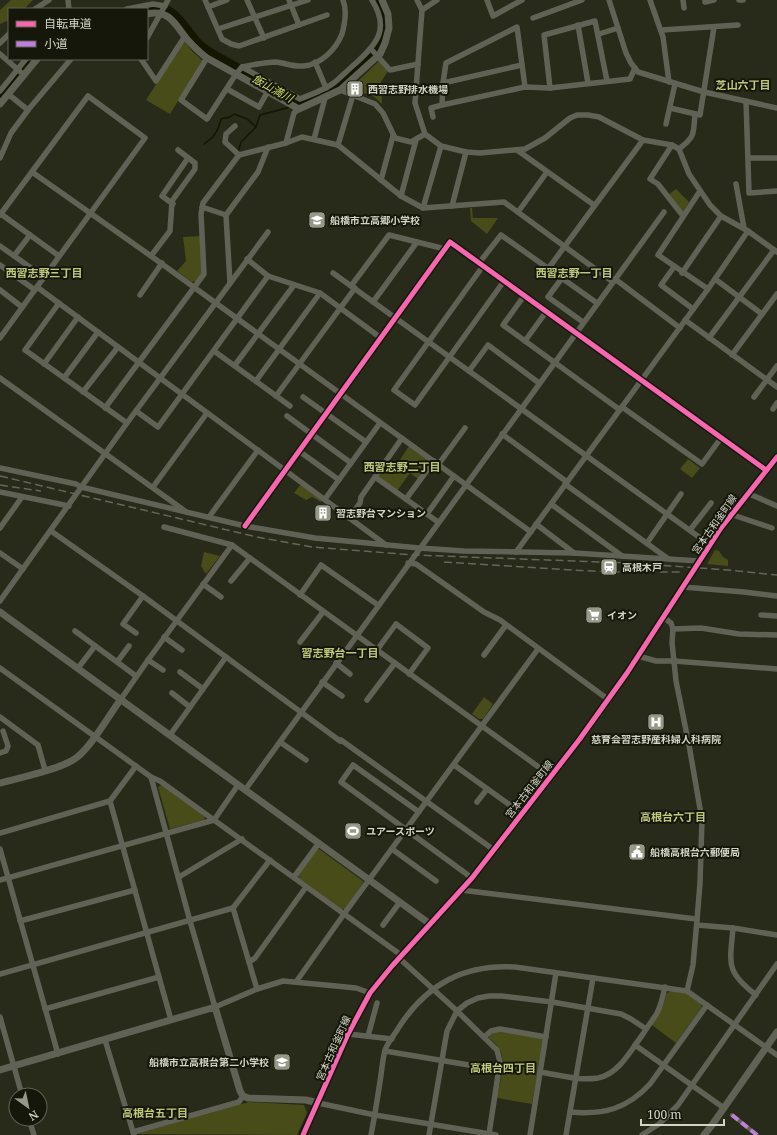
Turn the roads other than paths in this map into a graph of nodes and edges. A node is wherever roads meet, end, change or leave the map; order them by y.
1 (49, 0) edge
2 (168, 0) edge
3 (205, 0) edge
4 (227, 0) edge
5 (247, 0) edge
6 (308, 0) edge
7 (344, 0) edge
8 (372, 0) edge
9 (382, 0) edge
10 (417, 0) edge
11 (437, 0) edge
12 (487, 0) edge
13 (522, 0) edge
14 (582, 0) edge
15 (609, 0) edge
16 (650, 0) edge
17 (683, 0) edge
18 (705, 0) edge
19 (714, 0) edge
20 (739, 0) edge
21 (743, 0) edge
22 (290, 3) edge
23 (208, 7) junction
24 (37, 8) edge
25 (132, 8) edge
26 (684, 8) dead end
27 (422, 10) junction
28 (163, 11) junction
29 (148, 14) edge
30 (327, 15) dead end
31 (255, 18) junction
32 (534, 18) dead end
33 (299, 25) junction
34 (738, 25) dead end
35 (578, 26) junction
36 (714, 27) junction
37 (618, 28) junction
38 (218, 29) junction
39 (662, 30) junction
40 (599, 34) junction
41 (8, 35) edge
42 (148, 36) edge
43 (185, 36) junction
44 (264, 38) junction
45 (0, 43) edge
46 (374, 53) junction
47 (0, 54) edge
48 (207, 58) junction
49 (26, 60) edge
50 (36, 60) edge
51 (70, 60) edge
52 (142, 60) edge
53 (315, 62) junction
54 (418, 64) junction
55 (522, 65) junction
56 (635, 68) junction
57 (239, 70) junction
58 (21, 73) junction
59 (607, 81) junction
60 (669, 82) junction
61 (443, 83) junction
62 (588, 83) junction
63 (675, 84) junction
64 (525, 87) junction
65 (326, 88) junction
66 (550, 88) junction
67 (227, 89) junction
68 (340, 90) junction
69 (0, 91) edge
70 (268, 91) junction
71 (704, 92) junction
72 (8, 94) junction
73 (353, 95) junction
74 (325, 98) junction
75 (746, 101) junction
76 (0, 104) edge
77 (442, 106) junction
78 (299, 108) junction
79 (670, 108) junction
80 (777, 108) edge
81 (28, 110) junction
82 (695, 114) junction
83 (433, 117) dead end
84 (666, 124) dead end
85 (235, 126) dead end
86 (425, 134) junction
87 (393, 136) junction
88 (314, 139) junction
89 (416, 140) junction
90 (643, 140) junction
91 (286, 143) junction
92 (338, 145) junction
93 (672, 145) junction
94 (441, 146) junction
95 (268, 147) junction
96 (679, 149) junction
97 (178, 150) dead end
98 (517, 150) junction
99 (466, 152) junction
100 (239, 155) junction
101 (0, 158) edge
102 (188, 158) junction
103 (749, 158) junction
104 (777, 158) edge
105 (32, 172) junction
106 (547, 172) junction
107 (381, 180) junction
108 (736, 184) dead end
109 (700, 191) junction
110 (777, 191) edge
111 (401, 196) junction
112 (172, 204) junction
113 (452, 206) junction
114 (594, 206) junction
115 (202, 207) junction
116 (423, 208) junction
117 (518, 212) junction
118 (664, 212) dead end
119 (91, 213) junction
120 (0, 214) edge
121 (226, 215) junction
122 (683, 216) junction
123 (720, 216) junction
124 (746, 230) junction
125 (268, 232) dead end
126 (30, 235) junction
127 (417, 242) junction
128 (0, 246) edge
129 (564, 247) junction
130 (445, 249) junction
131 (775, 251) edge
132 (14, 256) junction
133 (59, 256) junction
134 (151, 256) junction
135 (247, 259) junction
136 (162, 263) junction
137 (0, 265) edge
138 (481, 265) junction
139 (674, 267) junction
140 (548, 269) junction
141 (333, 273) dead end
142 (682, 273) junction
143 (268, 276) junction
144 (44, 277) junction
145 (562, 278) junction
146 (715, 280) junction
147 (614, 281) junction
148 (504, 282) junction
149 (230, 283) junction
150 (294, 285) junction
151 (194, 287) junction
152 (353, 287) junction
153 (36, 288) junction
154 (708, 289) junction
155 (0, 290) edge
156 (320, 293) junction
157 (777, 294) edge
158 (140, 295) dead end
159 (524, 296) junction
160 (739, 297) junction
161 (373, 302) junction
162 (59, 303) junction
163 (216, 303) junction
164 (597, 303) junction
165 (22, 307) junction
166 (340, 308) junction
167 (693, 309) junction
168 (546, 312) junction
169 (762, 314) junction
170 (78, 318) junction
171 (396, 318) junction
172 (237, 319) junction
173 (685, 320) junction
174 (583, 322) junction
175 (680, 328) junction
176 (98, 332) junction
177 (576, 333) junction
178 (258, 334) junction
179 (0, 338) edge
180 (381, 338) junction
181 (709, 338) junction
182 (429, 341) junction
183 (525, 341) junction
184 (118, 346) junction
185 (279, 350) junction
186 (214, 351) junction
187 (732, 355) junction
188 (450, 357) junction
189 (139, 362) junction
190 (555, 362) junction
191 (44, 364) junction
192 (299, 364) junction
193 (234, 365) junction
194 (777, 366) edge
195 (469, 371) junction
196 (0, 378) edge
197 (64, 378) junction
198 (161, 378) junction
199 (641, 380) junction
200 (767, 380) junction
201 (256, 381) junction
202 (539, 383) junction
203 (777, 387) edge
204 (83, 392) junction
205 (182, 394) junction
206 (341, 394) junction
207 (276, 396) junction
208 (754, 396) dead end
209 (303, 397) dead end
210 (777, 403) edge
211 (290, 406) dead end
212 (106, 408) junction
213 (521, 408) junction
214 (621, 408) junction
215 (773, 409) dead end
216 (136, 411) junction
217 (207, 413) junction
218 (326, 414) junction
219 (287, 416) dead end
220 (380, 422) junction
221 (128, 423) junction
222 (465, 428) dead end
223 (312, 434) junction
224 (502, 434) junction
225 (402, 438) junction
226 (721, 438) junction
227 (366, 442) junction
228 (258, 450) junction
229 (299, 451) junction
230 (106, 454) junction
231 (586, 456) junction
232 (777, 457) edge
233 (351, 463) junction
234 (436, 463) junction
235 (0, 468) edge
236 (285, 470) junction
237 (766, 470) junction
238 (454, 476) junction
239 (375, 477) junction
240 (339, 480) junction
241 (566, 483) junction
242 (466, 484) junction
243 (81, 487) junction
244 (153, 487) junction
245 (0, 492) edge
246 (747, 493) junction
247 (681, 494) dead end
248 (22, 497) junction
249 (325, 499) junction
250 (406, 499) junction
251 (711, 502) dead end
252 (551, 504) junction
253 (69, 506) junction
254 (777, 506) edge
255 (187, 512) junction
256 (427, 514) junction
257 (667, 514) junction
258 (730, 514) junction
259 (209, 518) junction
260 (350, 518) junction
261 (438, 522) junction
262 (536, 524) junction
263 (245, 526) junction
264 (164, 527) dead end
265 (0, 528) edge
266 (772, 528) dead end
267 (690, 530) junction
268 (51, 531) junction
269 (530, 532) junction
270 (647, 543) junction
271 (232, 545) junction
272 (387, 545) junction
273 (710, 545) junction
274 (419, 548) junction
275 (516, 552) junction
276 (0, 553) edge
277 (574, 553) junction
278 (622, 556) junction
279 (250, 558) junction
280 (668, 559) junction
281 (699, 561) junction
282 (408, 564) junction
283 (22, 569) junction
284 (231, 582) dead end
285 (203, 584) junction
286 (683, 587) junction
287 (300, 595) junction
288 (143, 596) junction
289 (777, 596) edge
290 (221, 597) dead end
291 (0, 601) edge
292 (378, 605) junction
293 (0, 612) edge
294 (323, 612) junction
295 (761, 615) dead end
296 (777, 616) edge
297 (663, 617) junction
298 (176, 620) junction
299 (506, 625) junction
300 (673, 629) junction
301 (75, 631) dead end
302 (136, 633) dead end
303 (777, 635) edge
304 (356, 636) junction
305 (164, 637) junction
306 (300, 642) dead end
307 (95, 646) junction
308 (129, 646) dead end
309 (538, 649) junction
310 (182, 650) dead end
311 (376, 650) junction
312 (484, 656) dead end
313 (638, 656) junction
314 (226, 657) junction
315 (148, 660) junction
316 (674, 661) junction
317 (117, 662) junction
318 (336, 663) junction
319 (394, 663) junction
320 (0, 668) edge
321 (78, 668) junction
322 (777, 669) edge
323 (163, 670) dead end
324 (180, 672) dead end
325 (350, 674) dead end
326 (409, 674) junction
327 (136, 676) junction
328 (322, 682) junction
329 (203, 689) junction
330 (172, 693) dead end
331 (342, 696) dead end
332 (121, 699) junction
333 (367, 700) dead end
334 (609, 700) junction
335 (190, 707) junction
336 (301, 712) junction
337 (0, 717) edge
338 (481, 726) junction
339 (14, 728) junction
340 (2, 731) edge
341 (170, 735) junction
342 (94, 736) junction
343 (280, 742) junction
344 (0, 753) edge
345 (306, 760) dead end
346 (454, 765) junction
347 (136, 766) junction
348 (45, 770) junction
349 (550, 776) junction
350 (151, 777) junction
351 (0, 783) edge
352 (238, 785) junction
353 (487, 789) junction
354 (245, 790) junction
355 (110, 801) junction
356 (427, 801) junction
357 (476, 802) dead end
358 (419, 812) junction
359 (521, 814) junction
360 (214, 820) junction
361 (406, 829) junction
362 (0, 833) edge
363 (166, 833) junction
364 (242, 840) junction
365 (319, 843) junction
366 (122, 846) junction
367 (0, 849) edge
368 (392, 849) junction
369 (494, 850) junction
370 (270, 860) junction
371 (8, 877) junction
372 (179, 877) junction
373 (294, 877) junction
374 (472, 878) junction
375 (369, 879) junction
376 (0, 880) edge
377 (436, 881) dead end
378 (306, 887) junction
379 (134, 890) junction
380 (461, 890) junction
381 (400, 902) junction
382 (233, 908) junction
383 (344, 914) junction
384 (20, 921) junction
385 (190, 921) junction
386 (697, 923) junction
387 (430, 924) junction
388 (383, 925) dead end
389 (733, 928) junction
390 (147, 932) junction
391 (777, 935) edge
392 (400, 957) junction
393 (249, 962) junction
394 (777, 964) edge
395 (32, 965) junction
396 (556, 973) junction
397 (0, 974) edge
398 (159, 978) junction
399 (592, 978) junction
400 (296, 982) junction
401 (666, 987) junction
402 (256, 989) junction
403 (432, 989) junction
404 (686, 991) junction
405 (370, 993) junction
406 (756, 995) junction
407 (552, 1002) junction
408 (377, 1003) dead end
409 (707, 1005) junction
410 (215, 1007) junction
411 (588, 1008) junction
412 (45, 1009) junction
413 (457, 1011) junction
414 (0, 1017) edge
415 (171, 1020) junction
416 (735, 1025) junction
417 (646, 1029) junction
418 (777, 1032) edge
419 (348, 1034) junction
420 (368, 1036) junction
421 (484, 1037) junction
422 (546, 1037) junction
423 (392, 1039) junction
424 (105, 1040) junction
425 (635, 1045) junction
426 (767, 1047) junction
427 (385, 1051) junction
428 (58, 1054) junction
429 (777, 1055) edge
430 (442, 1060) junction
431 (664, 1065) junction
432 (14, 1067) junction
433 (0, 1070) edge
434 (499, 1070) junction
435 (540, 1072) junction
436 (576, 1078) junction
437 (692, 1085) junction
438 (20, 1087) edge
439 (243, 1096) junction
440 (318, 1103) junction
441 (724, 1108) junction
442 (570, 1112) junction
443 (375, 1115) junction
444 (732, 1115) dead end
445 (430, 1124) junction
446 (134, 1134) edge
447 (488, 1134) junction
448 (303, 1135) edge
449 (371, 1135) edge
450 (429, 1135) edge
451 (496, 1135) edge
452 (530, 1135) edge
453 (566, 1135) edge
454 (642, 1135) edge
455 (704, 1135) edge
456 (757, 1135) edge

1 - 24 street
2 - 28 street
3 - 23 street
4 - 23 street
5 - 31 street
6 - 22 street
7 - 53 street
8 - 46 street
9 - 46 street
10 - 27 street
11 - 27 street
12 - 13 street
14 - 32 street
15 - 37 street
16 - 39 street
17 - 26 street
18 - 19 street
20 - 21 street
22 - 31 street
22 - 33 street
23 - 38 street
25 - 28 street
27 - 54 street
28 - 29 street
28 - 42 street
28 - 43 street
30 - 33 street
31 - 38 street
31 - 44 street
33 - 44 street
34 - 36 street
35 - 40 street
35 - 62 street
35 - 66 street
36 - 39 street
36 - 71 street
37 - 40 street
37 - 56 street
38 - 44 street
39 - 60 street
40 - 59 street
41 - 45 street
43 - 48 street
43 - 52 street
46 - 54 street
46 - 65 street
46 - 68 street
47 - 58 street
48 - 57 street
48 - 67 street
49 - 58 street
50 - 58 street
51 - 81 street
53 - 57 street
53 - 65 street
54 - 86 street
55 - 61 street
55 - 61 street
55 - 64 street
56 - 59 street
56 - 60 street
57 - 65 street
57 - 67 street
57 - 70 street
58 - 69 street
58 - 72 street
59 - 62 street
60 - 63 street
61 - 77 street
62 - 66 street
63 - 71 street
63 - 79 street
64 - 66 street
64 - 77 street
67 - 70 street
68 - 73 street
68 - 74 street
70 - 78 street
71 - 75 street
71 - 82 street
72 - 76 street
72 - 81 street
73 - 87 street
73 - 92 street
74 - 78 street
74 - 88 street
75 - 80 street
75 - 103 street
77 - 83 street
78 - 91 street
79 - 82 street
79 - 84 street
81 - 101 street
82 - 96 street
85 - 100 street
86 - 89 street
86 - 94 street
87 - 89 street
87 - 107 street
88 - 91 street
88 - 92 street
89 - 111 street
90 - 93 street
90 - 98 street
90 - 114 street
91 - 95 street
92 - 107 street
93 - 96 street
93 - 122 street
94 - 99 street
94 - 116 street
95 - 100 street
95 - 121 street
96 - 109 street
97 - 102 street
98 - 99 street
98 - 106 street
99 - 113 street
100 - 115 street
102 - 112 street
102 - 112 street
103 - 104 street
103 - 110 street
105 - 119 street
105 - 119 street
105 - 120 street
106 - 114 street
106 - 117 street
107 - 111 street
108 - 124 street
109 - 122 street
109 - 123 street
111 - 116 street
112 - 134 street
113 - 116 street
113 - 117 street
114 - 129 street
115 - 121 street
115 - 151 street
117 - 129 street
118 - 147 street
119 - 133 street
119 - 134 street
120 - 126 street
121 - 149 street
122 - 139 street
123 - 124 street
123 - 142 street
124 - 131 street
124 - 146 street
125 - 135 street
126 - 132 street
126 - 133 street
127 - 130 street
127 - 152 street
127 - 161 street
128 - 132 street
129 - 140 street
129 - 147 street
130 - 138 street
130 - 171 street
131 - 160 street
132 - 144 street
133 - 144 street
134 - 136 street
135 - 143 street
135 - 149 street
136 - 151 street
136 - 158 street
137 - 153 street
138 - 140 street
138 - 148 street
138 - 182 street
139 - 142 street
139 - 167 street
140 - 145 street
141 - 152 street
142 - 154 street
143 - 150 street
143 - 172 street
144 - 153 street
145 - 164 street
145 - 174 street
146 - 154 street
146 - 160 street
147 - 164 street
147 - 175 street
148 - 159 street
148 - 188 street
149 - 163 street
150 - 156 street
150 - 178 street
151 - 163 street
151 - 189 street
152 - 161 street
152 - 166 street
153 - 162 street
153 - 165 street
154 - 167 street
155 - 165 street
156 - 166 street
156 - 185 street
157 - 169 street
159 - 168 street
159 - 183 street
160 - 169 street
160 - 181 street
161 - 171 street
162 - 170 street
162 - 191 street
163 - 172 street
163 - 198 street
164 - 174 street
165 - 179 street
166 - 180 street
166 - 192 street
167 - 173 street
168 - 177 street
168 - 183 street
169 - 187 street
170 - 176 street
170 - 191 street
171 - 180 street
171 - 182 street
172 - 178 street
172 - 186 street
173 - 175 street
173 - 181 street
174 - 177 street
175 - 199 street
176 - 184 street
176 - 197 street
177 - 190 street
177 - 199 street
178 - 185 street
178 - 193 street
180 - 206 street
181 - 187 street
182 - 188 street
182 - 188 street
183 - 190 street
184 - 189 street
184 - 204 street
185 - 192 street
185 - 201 street
186 - 193 street
186 - 205 street
187 - 200 street
188 - 195 street
189 - 198 street
189 - 212 street
190 - 202 street
190 - 214 street
191 - 197 street
192 - 206 street
192 - 207 street
193 - 201 street
194 - 200 street
195 - 202 street
195 - 213 street
196 - 230 street
197 - 204 street
198 - 205 street
198 - 216 street
199 - 214 street
199 - 226 street
200 - 203 street
200 - 208 street
201 - 207 street
202 - 213 street
204 - 212 street
205 - 216 street
205 - 217 street
206 - 218 street
206 - 220 street
207 - 211 street
209 - 218 street
210 - 215 street
212 - 221 street
213 - 224 street
213 - 231 street
214 - 226 street
214 - 231 street
216 - 221 street
217 - 228 street
217 - 244 street
218 - 223 street
218 - 227 street
219 - 223 street
220 - 225 street
220 - 227 street
221 - 230 street
222 - 234 street
223 - 229 street
223 - 233 street
224 - 241 street
224 - 242 street
225 - 234 street
225 - 239 street
226 - 237 street
227 - 233 street
228 - 236 street
228 - 259 street
229 - 236 street
229 - 240 street
230 - 243 street
230 - 244 street
231 - 241 street
231 - 257 street
232 - 237 street, 宮本古和釜町線
233 - 240 street
234 - 238 street
234 - 250 street
235 - 243 street
236 - 249 street
236 - 263 street
237 - 246 street, 宮本古和釜町線
238 - 242 street
238 - 256 street
239 - 250 street
239 - 260 street
240 - 249 street
241 - 252 street
241 - 270 street
242 - 261 street
242 - 269 street
243 - 253 street
243 - 255 street
244 - 255 street
245 - 248 street
246 - 254 street
246 - 258 street, 宮本古和釜町線
247 - 257 street
248 - 253 street
248 - 265 street
249 - 260 street
250 - 256 street
251 - 267 street
252 - 262 street
252 - 278 street
253 - 268 street
255 - 259 street
256 - 261 street
257 - 267 street
257 - 270 street
258 - 266 street
258 - 273 street, 宮本古和釜町線
259 - 263 street
260 - 272 street
261 - 274 street
262 - 269 street
262 - 277 street
263 - 272 street
264 - 271 street
267 - 273 street
268 - 283 street
268 - 288 street
269 - 275 street
270 - 280 street
271 - 279 street
271 - 285 street
272 - 274 street
273 - 281 street, 宮本古和釜町線
274 - 275 street
274 - 282 street
275 - 277 street
276 - 283 street
277 - 278 street
278 - 280 street
279 - 284 street
279 - 287 street
280 - 281 street
281 - 286 street, 宮本古和釜町線
282 - 292 street
282 - 299 street
283 - 291 street
285 - 290 street
285 - 298 street
286 - 289 street
286 - 297 street, 宮本古和釜町線
287 - 292 street
287 - 294 street
288 - 298 street
288 - 302 street
292 - 304 street
293 - 321 street
294 - 304 street
294 - 306 street
295 - 296 street
297 - 300 street
297 - 313 street, 宮本古和釜町線
298 - 305 street
298 - 314 street
299 - 309 street
299 - 312 street
300 - 303 street
300 - 316 street
301 - 307 street
304 - 311 street
304 - 318 street
305 - 310 street
305 - 315 street
307 - 317 street
307 - 321 street
308 - 317 street
309 - 334 street
309 - 338 street
311 - 319 street
311 - 326 street
313 - 316 street
313 - 334 street, 宮本古和釜町線
314 - 329 street
314 - 336 street
315 - 323 street
315 - 327 street
316 - 322 street
316 - 386 street
317 - 327 street
318 - 325 street
318 - 328 street
319 - 326 street
319 - 333 street
320 - 342 street
321 - 332 street
324 - 329 street
326 - 338 street
327 - 332 street
328 - 331 street
328 - 336 street
329 - 335 street
330 - 335 street
332 - 341 street
332 - 342 street
334 - 349 street, 宮本古和釜町線
335 - 341 street
336 - 343 street
336 - 356 street
337 - 339 street
338 - 346 street
338 - 349 street
339 - 340 street
339 - 348 street
340 - 344 street
341 - 352 street
342 - 347 street
342 - 348 street
343 - 345 street
343 - 354 street
346 - 353 street
346 - 356 street
347 - 350 street
347 - 355 street
348 - 351 street
349 - 359 street, 宮本古和釜町線
350 - 360 street
350 - 363 street
352 - 354 street
352 - 360 street
353 - 357 street
353 - 359 street
354 - 365 street
355 - 362 street
355 - 366 street
356 - 358 street
356 - 369 street
358 - 361 street
358 - 361 street
359 - 369 street, 宮本古和釜町線
360 - 363 street
360 - 364 street
361 - 368 street
361 - 374 street
363 - 366 street
363 - 372 street
364 - 370 street
364 - 372 street
365 - 373 street
365 - 375 street
366 - 371 street
366 - 379 street
367 - 371 street
368 - 375 street
368 - 377 street
369 - 374 street, 宮本古和釜町線
370 - 373 street
370 - 382 street
371 - 376 street
371 - 384 street
372 - 385 street
373 - 378 street
374 - 380 street, 宮本古和釜町線
375 - 381 street
375 - 383 street
378 - 383 street
378 - 393 street
379 - 384 street
379 - 390 street
380 - 386 street
380 - 387 street, 宮本古和釜町線
381 - 387 street
381 - 388 street
382 - 385 street
382 - 393 street
383 - 392 street
383 - 400 street
384 - 395 street
385 - 390 street
385 - 410 street
386 - 389 street
386 - 404 street
387 - 392 street, 宮本古和釜町線
389 - 391 street
389 - 406 street
390 - 395 street
390 - 398 street
392 - 403 street
392 - 405 street, 宮本古和釜町線
393 - 402 street
394 - 406 street
395 - 397 street
395 - 412 street
396 - 399 street
396 - 403 street
396 - 407 street
398 - 412 street
398 - 415 street
399 - 401 street
399 - 411 street
400 - 402 street
400 - 405 street
401 - 404 street
401 - 417 street
402 - 410 street
403 - 413 street
403 - 423 street
404 - 409 street
405 - 419 street, 宮本古和釜町線
406 - 416 street
407 - 411 street
407 - 413 street
407 - 422 street
408 - 420 street
409 - 416 street
409 - 431 street
410 - 415 street
410 - 439 street
411 - 417 street
411 - 436 street
412 - 428 street
413 - 421 street
413 - 430 street
414 - 432 street
415 - 424 street
416 - 426 street
416 - 437 street
417 - 425 street
418 - 426 street
419 - 420 street
419 - 440 street, 宮本古和釜町線
420 - 423 street
421 - 422 street
421 - 434 street
422 - 435 street
423 - 427 street
424 - 428 street
424 - 446 street
425 - 431 street
425 - 436 street
426 - 429 street
426 - 441 street
427 - 430 street
427 - 443 street
428 - 432 street
430 - 434 street
430 - 445 street
431 - 437 street
431 - 442 street
432 - 433 street
432 - 438 street
434 - 447 street
435 - 436 street
435 - 452 street
436 - 442 street
437 - 441 street
437 - 454 street
439 - 440 street
439 - 446 street
440 - 443 street
440 - 448 street, 宮本古和釜町線
441 - 455 street
442 - 453 street
443 - 445 street
443 - 449 street
444 - 456 street
445 - 447 street
445 - 450 street
447 - 451 street

